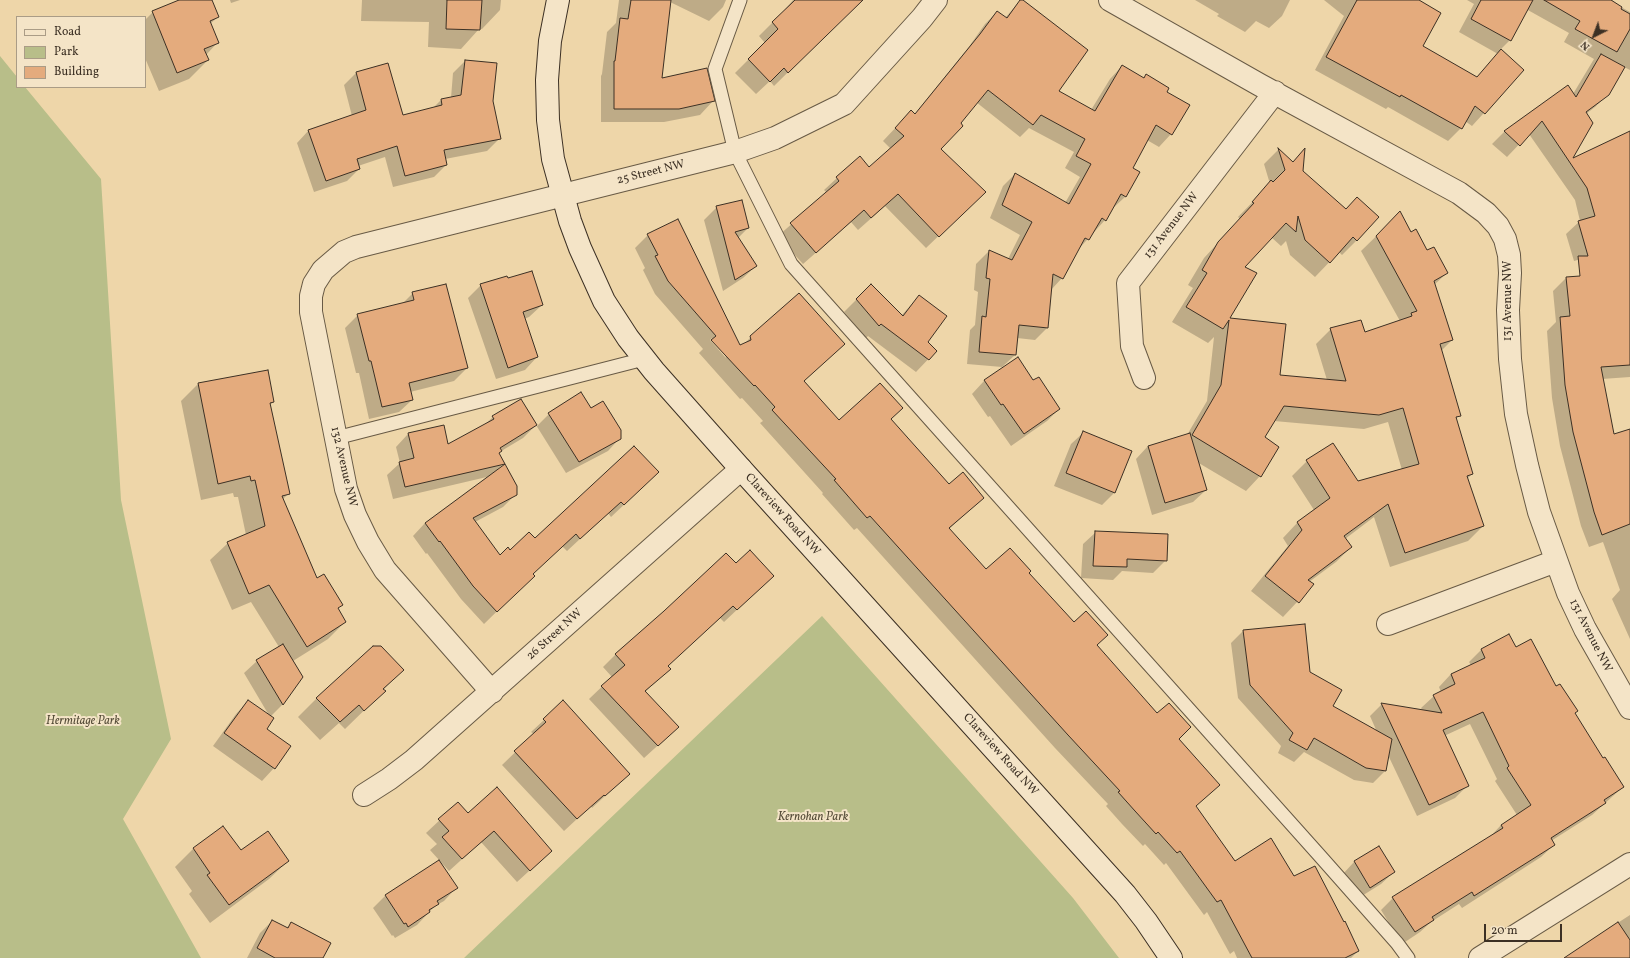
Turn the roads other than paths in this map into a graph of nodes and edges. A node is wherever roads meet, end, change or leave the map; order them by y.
1 (558, 0) edge
2 (740, 0) edge
3 (936, 0) edge
4 (1110, 0) edge
5 (1275, 92) junction
6 (735, 152) junction
7 (562, 196) junction
8 (323, 270) joint
9 (644, 359) junction
10 (1144, 378) dead end
11 (336, 438) junction
12 (741, 470) junction
13 (1556, 562) junction
14 (1388, 624) dead end
15 (492, 692) junction
16 (1630, 708) edge
17 (364, 795) dead end
18 (1630, 864) edge
19 (1171, 958) edge
20 (1408, 958) edge
21 (1480, 958) edge

1 - 7 street, Clareview Road NW
2 - 6 lane
3 - 6 street, 25 Street NW
4 - 5 street, 131 Avenue NW
5 - 10 street, 131 Avenue NW
5 - 13 street, 131 Avenue NW
6 - 7 street, 25 Street NW
6 - 20 lane
7 - 8 street, 25 Street NW
7 - 9 street, Clareview Road NW
8 - 11 street, 132 Avenue NW
9 - 11 lane
9 - 12 street, Clareview Road NW
11 - 15 street, 132 Avenue NW
12 - 15 street, 26 Street NW
12 - 19 street, Clareview Road NW
13 - 14 street
13 - 16 street, 131 Avenue NW
15 - 17 street, 26 Street NW
18 - 21 street

